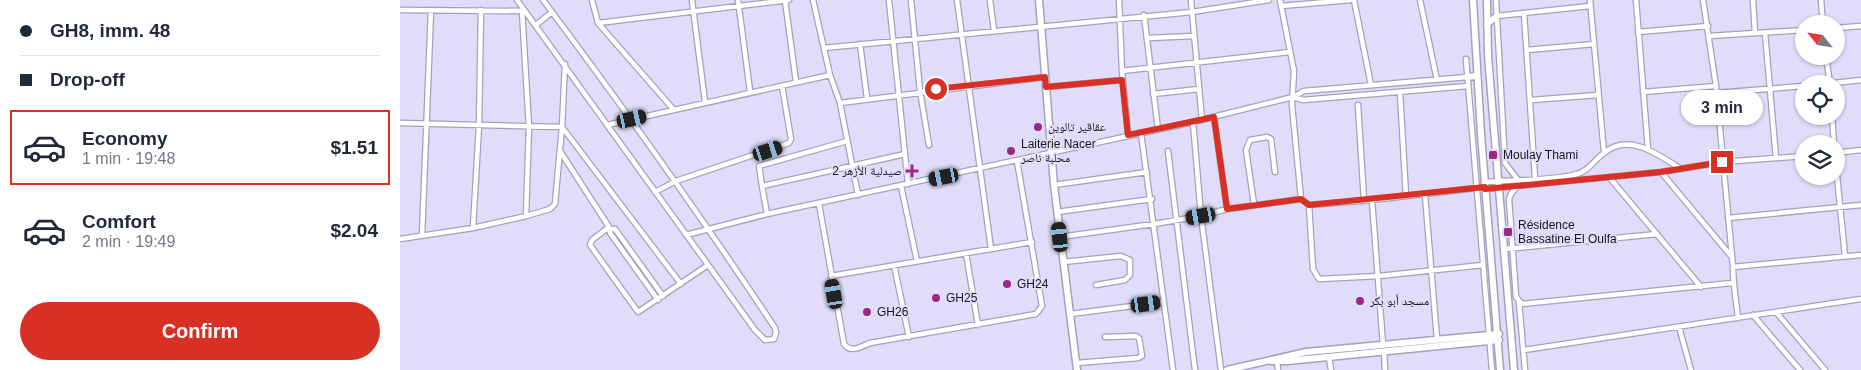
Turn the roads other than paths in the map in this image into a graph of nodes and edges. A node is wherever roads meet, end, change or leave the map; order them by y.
1 (517, 0) edge
2 (542, 0) edge
3 (592, 0) edge
4 (692, 0) edge
5 (785, 0) edge
6 (789, 0) edge
7 (813, 0) edge
8 (888, 0) edge
9 (911, 0) edge
10 (957, 0) edge
11 (990, 0) edge
12 (1039, 0) edge
13 (1119, 0) edge
14 (1191, 0) edge
15 (1269, 0) edge
16 (1280, 0) edge
17 (1352, 0) edge
18 (1420, 0) edge
19 (1473, 0) edge
20 (1487, 0) edge
21 (1496, 0) edge
22 (1590, 0) edge
23 (1636, 0) edge
24 (1703, 0) edge
25 (1753, 0) edge
26 (1821, 0) edge
27 (738, 3) edge
28 (1281, 6) junction
29 (1590, 6) junction
30 (400, 10) edge
31 (431, 10) junction
32 (481, 10) junction
33 (693, 10) junction
34 (524, 11) junction
35 (552, 12) junction
36 (1192, 12) junction
37 (1524, 13) junction
38 (1822, 15) edge
39 (1144, 16) junction
40 (1497, 16) junction
41 (1119, 18) junction
42 (598, 23) junction
43 (1487, 24) junction
44 (536, 25) junction
45 (1041, 26) junction
46 (1708, 26) junction
47 (1861, 26) edge
48 (1845, 27) edge
49 (994, 31) junction
50 (1795, 31) edge
51 (1638, 32) junction
52 (1755, 33) junction
53 (1765, 33) junction
54 (962, 34) junction
55 (1194, 36) junction
56 (1709, 36) junction
57 (1146, 38) junction
58 (915, 39) junction
59 (893, 41) junction
60 (860, 44) junction
61 (1594, 44) junction
62 (824, 48) junction
63 (1526, 50) junction
64 (1290, 52) junction
65 (1466, 59) dead end
66 (1196, 62) junction
67 (564, 64) junction
68 (1150, 68) junction
69 (1122, 71) junction
70 (830, 75) junction
71 (1476, 76) junction
72 (1045, 77) junction
73 (1468, 77) junction
74 (1122, 80) junction
75 (1437, 80) junction
76 (1861, 80) edge
77 (796, 82) junction
78 (1845, 82) edge
79 (969, 85) junction
80 (1371, 85) junction
81 (782, 86) junction
82 (1468, 86) junction
83 (1716, 86) junction
84 (1046, 87) junction
85 (1795, 87) edge
86 (1770, 88) junction
87 (1199, 89) junction
88 (750, 91) junction
89 (920, 91) junction
90 (1400, 92) junction
91 (1643, 92) junction
92 (1716, 93) junction
93 (899, 94) junction
94 (1153, 94) junction
95 (1598, 95) junction
96 (1293, 97) junction
97 (867, 98) junction
98 (1531, 100) junction
99 (705, 102) junction
100 (840, 103) junction
101 (1358, 105) dead end
102 (674, 110) junction
103 (1214, 117) junction
104 (632, 119) junction
105 (1202, 120) junction
106 (400, 122) edge
107 (1193, 122) junction
108 (427, 123) junction
109 (479, 125) junction
110 (607, 125) junction
111 (529, 127) junction
112 (562, 127) junction
113 (1158, 129) junction
114 (1141, 133) junction
115 (1128, 135) junction
116 (847, 141) junction
117 (929, 145) dead end
118 (1648, 149) junction
119 (1861, 150) edge
120 (560, 151) junction
121 (1168, 151) dead end
122 (1051, 152) junction
123 (1604, 152) junction
124 (1845, 152) edge
125 (905, 154) junction
126 (1795, 157) edge
127 (1776, 158) junction
128 (1017, 161) junction
129 (1722, 162) junction
130 (852, 164) junction
131 (1681, 169) junction
132 (981, 170) junction
133 (1147, 172) junction
134 (1275, 172) dead end
135 (1661, 172) junction
136 (1608, 177) junction
137 (1535, 178) junction
138 (676, 181) junction
139 (1518, 182) junction
140 (908, 184) junction
141 (1500, 184) junction
142 (1054, 185) junction
143 (1838, 185) edge
144 (762, 186) junction
145 (901, 186) junction
146 (1485, 186) junction
147 (1477, 188) junction
148 (655, 192) junction
149 (858, 195) junction
150 (1425, 195) junction
151 (1406, 196) junction
152 (1152, 199) junction
153 (1301, 199) junction
154 (1372, 200) junction
155 (1364, 201) junction
156 (819, 204) junction
157 (1254, 204) junction
158 (1309, 205) junction
159 (1861, 205) edge
160 (1841, 207) junction
161 (1227, 209) junction
162 (1057, 212) junction
163 (767, 214) junction
164 (526, 216) junction
165 (1201, 216) junction
166 (1728, 218) junction
167 (1176, 221) junction
168 (1154, 224) junction
169 (473, 228) junction
170 (610, 228) junction
171 (710, 228) junction
172 (1656, 234) junction
173 (686, 235) junction
174 (422, 236) junction
175 (1060, 237) junction
176 (400, 239) edge
177 (1032, 242) junction
178 (1513, 248) junction
179 (992, 249) junction
180 (1505, 249) junction
181 (966, 253) junction
182 (1861, 254) edge
183 (1845, 256) junction
184 (1732, 257) junction
185 (916, 261) junction
186 (1063, 262) junction
187 (708, 265) junction
188 (894, 265) junction
189 (1483, 265) junction
190 (1733, 267) junction
191 (1430, 271) junction
192 (831, 276) junction
193 (1379, 276) junction
194 (1732, 283) junction
195 (681, 284) junction
196 (1096, 285) dead end
197 (1701, 287) junction
198 (663, 296) junction
199 (1861, 299) edge
200 (658, 300) junction
201 (1164, 302) junction
202 (1519, 302) junction
203 (1776, 312) junction
204 (1070, 314) junction
205 (1753, 315) junction
206 (1738, 318) junction
207 (978, 325) junction
208 (1679, 327) junction
209 (909, 337) junction
210 (1105, 337) dead end
211 (1499, 337) junction
212 (1437, 338) junction
213 (1490, 338) junction
214 (1383, 348) junction
215 (1524, 350) junction
216 (1329, 357) junction
217 (1277, 360) junction
218 (1077, 367) edge
219 (1173, 370) edge
220 (1195, 370) edge
221 (1222, 370) edge
222 (1227, 370) edge
223 (1278, 370) edge
224 (1331, 370) edge
225 (1385, 370) edge
226 (1492, 370) edge
227 (1500, 370) edge
228 (1514, 370) edge
229 (1525, 370) edge
230 (1691, 370) edge
231 (1800, 370) edge
232 (1825, 370) edge

1 - 34 street
2 - 35 street
3 - 42 street
4 - 33 street
5 - 6 street
5 - 27 street
5 - 77 street
7 - 62 street
8 - 59 street
9 - 58 street
10 - 54 street
11 - 49 street
12 - 45 street
13 - 41 street
14 - 36 street
15 - 36 street
16 - 28 street
17 - 28 street
17 - 80 street
18 - 75 street
19 - 71 street
20 - 43 street
21 - 40 street
22 - 29 street
23 - 51 street
24 - 46 street
25 - 52 street
26 - 38 street
27 - 33 street
27 - 88 street
28 - 64 street
29 - 37 street
29 - 61 street
30 - 31 street
31 - 32 street
31 - 108 street
32 - 34 street
32 - 109 street
33 - 42 street
33 - 99 street
34 - 44 street
34 - 111 street
35 - 44 street
35 - 104 street
36 - 39 street
36 - 55 street
37 - 40 street
37 - 63 street
39 - 41 street
39 - 57 street
40 - 43 street
40 - 139 street
41 - 45 street
41 - 69 street
42 - 102 street
43 - 141 street
44 - 67 street
45 - 49 street
45 - 72 street
46 - 51 street
46 - 56 street
47 - 48 street
49 - 54 street
50 - 53 street
51 - 91 street
52 - 53 street
52 - 56 street
53 - 86 street
54 - 58 street
54 - 79 street
55 - 57 street
55 - 66 street
56 - 83 street
57 - 68 street
58 - 59 street
58 - 89 street
59 - 60 street
59 - 93 street
60 - 62 street
60 - 97 street
61 - 63 street
61 - 95 street
62 - 70 street
63 - 98 street
64 - 66 street
64 - 96 street
65 - 73 street
66 - 68 street
66 - 87 street
67 - 110 street
67 - 112 street
68 - 69 street
68 - 94 street
69 - 74 street
70 - 77 street
70 - 100 street
71 - 73 street
71 - 146 street
72 - 79 street
72 - 84 street
73 - 75 street
73 - 82 street
74 - 84 street
74 - 115 street
75 - 80 street
76 - 78 street
77 - 81 street
79 - 89 street
79 - 132 street
80 - 96 street
81 - 88 street
81 - 138 street
82 - 90 street
82 - 147 street
83 - 91 street
83 - 92 street
84 - 122 street
85 - 86 street
86 - 92 street
86 - 127 street
87 - 94 street
87 - 105 street
88 - 99 street
89 - 93 street
89 - 117 street
90 - 96 street
90 - 151 street
91 - 118 street
92 - 129 street
93 - 97 street
93 - 125 street
94 - 113 street
95 - 98 street
95 - 123 street
96 - 103 street
96 - 153 street
97 - 100 street
98 - 137 street
99 - 102 street
100 - 116 street
101 - 155 street
102 - 104 street
103 - 105 street
103 - 161 street
104 - 110 street
104 - 138 street
105 - 107 street
106 - 108 street
107 - 113 street
107 - 165 street
108 - 109 street
108 - 174 street
109 - 111 street
109 - 169 street
110 - 148 street
111 - 112 street
111 - 164 street
112 - 120 street
112 - 195 street
113 - 114 street
114 - 115 street
114 - 133 street
115 - 122 street
116 - 130 street
116 - 144 street
118 - 123 street
118 - 131 street
119 - 124 street
120 - 164 street
120 - 170 street
121 - 167 street
122 - 128 street
122 - 142 street
123 - 137 street
125 - 130 street
125 - 140 street
126 - 127 street
127 - 129 street
128 - 132 street
128 - 177 street
129 - 131 street
129 - 166 street
130 - 144 street
130 - 149 street
131 - 135 street
132 - 140 street
132 - 179 street
133 - 142 street
133 - 152 street
134 - 157 street
135 - 136 street
135 - 184 street
136 - 139 street
136 - 172 street
137 - 139 street
138 - 148 street
138 - 171 street
139 - 141 street
139 - 178 street
140 - 145 street
141 - 146 street
141 - 180 street
142 - 162 street
143 - 160 street
144 - 163 street
145 - 149 street
145 - 185 street
146 - 147 street
146 - 211 street
147 - 150 street
147 - 189 street
148 - 173 street
149 - 156 street
150 - 151 street
150 - 191 street
151 - 154 street
152 - 162 street
152 - 168 street
153 - 157 street
153 - 158 street
154 - 155 street
154 - 193 street
155 - 158 street
156 - 163 street
156 - 192 street
157 - 161 street
158 - 193 street
159 - 160 street
160 - 166 street
160 - 183 street
161 - 165 street
162 - 175 street
163 - 171 street
164 - 169 street
165 - 167 street
165 - 221 street
166 - 184 street
167 - 168 street
167 - 220 street
168 - 175 street
168 - 201 street
169 - 174 street
170 - 198 street
170 - 200 street
170 - 200 street
171 - 173 street
171 - 187 street
172 - 178 street
172 - 197 street
173 - 187 street
174 - 176 street
175 - 186 street
177 - 179 street
177 - 207 street
178 - 180 street
178 - 202 street
179 - 181 street
180 - 228 street
181 - 185 street
181 - 207 street
182 - 183 street
183 - 190 street
184 - 190 street
185 - 188 street
186 - 196 street
186 - 204 street
187 - 195 street
188 - 192 street
188 - 209 street
189 - 191 street
189 - 213 street
190 - 194 street
191 - 193 street
191 - 212 street
192 - 209 street
193 - 214 street
194 - 197 street
194 - 206 street
195 - 198 street
197 - 202 street
198 - 200 street
199 - 203 street
201 - 204 street
201 - 219 street
202 - 215 street
203 - 205 street
203 - 232 street
204 - 218 street
205 - 206 street
205 - 231 street
206 - 208 street
207 - 209 street
208 - 215 street
208 - 230 street
210 - 218 street
211 - 213 street
211 - 227 street
212 - 213 street
212 - 214 street
213 - 214 street
213 - 226 street
214 - 216 street
214 - 217 street
214 - 225 street
215 - 229 street
216 - 217 street
216 - 224 street
217 - 222 street
217 - 223 street

